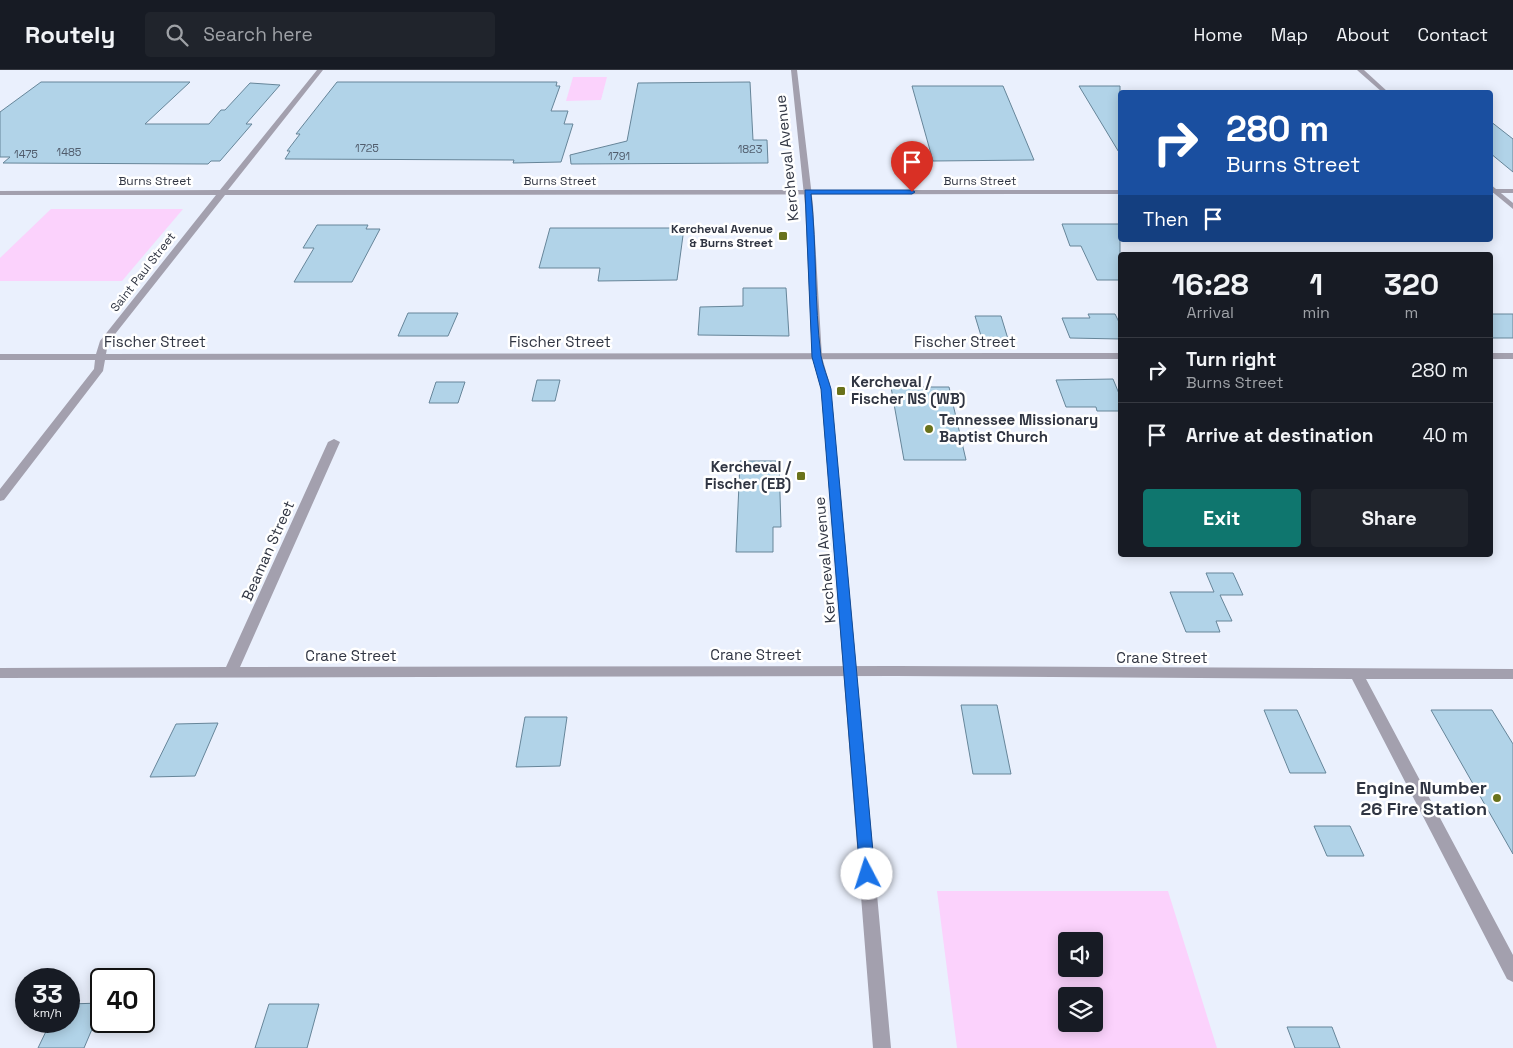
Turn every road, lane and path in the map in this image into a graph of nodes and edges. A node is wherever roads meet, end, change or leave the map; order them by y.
1 (320, 70) edge
2 (794, 70) edge
3 (1360, 70) edge
4 (1383, 90) edge
5 (1493, 190) edge
6 (1493, 191) edge
7 (1513, 191) edge
8 (222, 192) junction
9 (807, 192) junction
10 (1118, 192) edge
11 (0, 193) edge
12 (1513, 207) edge
13 (1118, 356) edge
14 (1493, 356) edge
15 (1513, 356) edge
16 (0, 357) edge
17 (101, 357) junction
18 (817, 357) junction
19 (334, 442) dead end
20 (0, 497) edge
21 (231, 672) junction
22 (850, 672) junction
23 (0, 673) edge
24 (1357, 674) junction
25 (1513, 674) edge
26 (1513, 973) edge
27 (882, 1048) edge

1 - 8 street, Saint Paul Street
2 - 9 street, Kercheval Avenue
3 - 4 street
5 - 7 street
6 - 12 street
8 - 9 street, Burns Street
8 - 11 street, Burns Street
8 - 17 street, Saint Paul Street
9 - 10 street, Burns Street
9 - 18 street, Kercheval Avenue
13 - 18 street, Fischer Street
14 - 15 street
16 - 17 street, Fischer Street
17 - 18 street, Fischer Street
17 - 20 street, Saint Paul Street
18 - 22 street, Kercheval Avenue
19 - 21 street, Beaman Street
21 - 22 street, Crane Street
21 - 23 street, Crane Street
22 - 24 street, Crane Street
22 - 27 street, Kercheval Avenue
24 - 25 street, Crane Street
24 - 26 street

